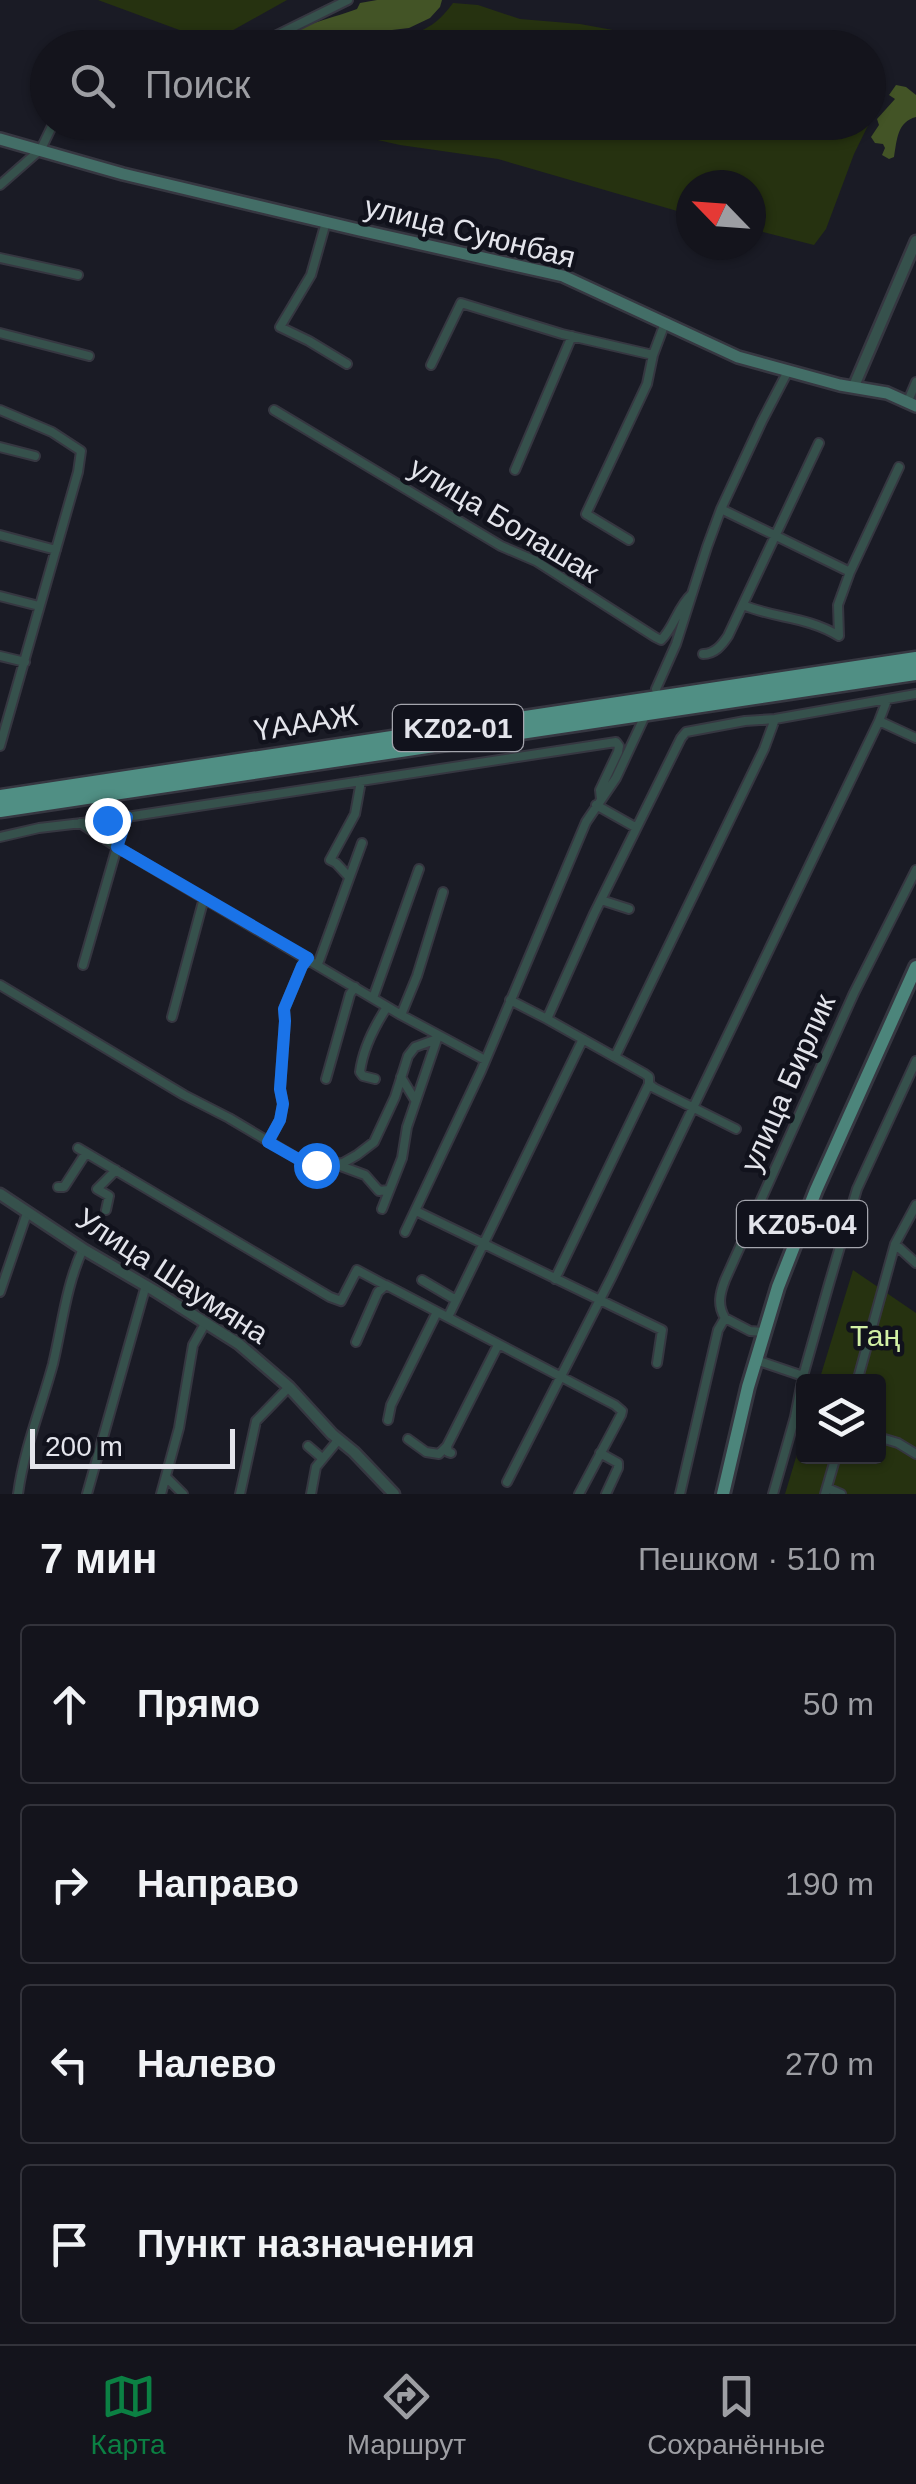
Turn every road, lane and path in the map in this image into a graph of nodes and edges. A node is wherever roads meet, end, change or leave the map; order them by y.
1 (348, 0) edge
2 (287, 30) edge
3 (0, 139) edge
4 (45, 140) edge
5 (41, 149) junction
6 (0, 185) edge
7 (326, 222) junction
8 (916, 241) edge
9 (0, 258) edge
10 (78, 276) dead end
11 (665, 323) junction
12 (0, 333) edge
13 (572, 336) junction
14 (652, 355) junction
15 (89, 356) dead end
16 (347, 364) dead end
17 (431, 365) dead end
18 (788, 371) junction
19 (916, 382) edge
20 (854, 386) junction
21 (912, 404) edge
22 (0, 410) edge
23 (274, 410) dead end
24 (820, 443) dead end
25 (0, 446) edge
26 (34, 456) dead end
27 (898, 467) dead end
28 (514, 470) dead end
29 (722, 509) junction
30 (0, 535) edge
31 (776, 535) junction
32 (629, 540) dead end
33 (56, 550) junction
34 (850, 572) junction
35 (692, 594) junction
36 (0, 596) edge
37 (743, 605) junction
38 (39, 606) junction
39 (704, 654) dead end
40 (0, 656) edge
41 (916, 658) edge
42 (25, 662) junction
43 (916, 673) edge
44 (656, 689) dead end
45 (916, 694) edge
46 (887, 700) junction
47 (775, 719) junction
48 (643, 720) dead end
49 (879, 722) junction
50 (2, 726) edge
51 (916, 738) edge
52 (0, 746) edge
53 (362, 781) junction
54 (0, 798) edge
55 (598, 802) junction
56 (0, 810) edge
57 (127, 817) junction
58 (80, 823) junction
59 (636, 828) junction
60 (0, 837) edge
61 (362, 843) dead end
62 (117, 847) junction
63 (419, 869) dead end
64 (916, 870) edge
65 (349, 877) junction
66 (444, 892) dead end
67 (204, 898) junction
68 (601, 900) junction
69 (629, 909) dead end
70 (308, 958) junction
71 (318, 964) junction
72 (83, 965) dead end
73 (915, 971) edge
74 (0, 985) edge
75 (355, 987) junction
76 (373, 998) junction
77 (510, 1000) junction
78 (387, 1007) junction
79 (401, 1015) junction
80 (172, 1017) dead end
81 (547, 1019) junction
82 (437, 1037) junction
83 (583, 1039) junction
84 (615, 1057) junction
85 (485, 1060) junction
86 (916, 1060) edge
87 (401, 1077) junction
88 (375, 1079) dead end
89 (326, 1080) dead end
90 (649, 1084) junction
91 (415, 1100) junction
92 (694, 1108) junction
93 (736, 1129) dead end
94 (268, 1142) junction
95 (336, 1164) junction
96 (116, 1170) junction
97 (58, 1186) dead end
98 (389, 1190) junction
99 (0, 1194) edge
100 (916, 1205) edge
101 (382, 1209) dead end
102 (106, 1210) dead end
103 (416, 1210) junction
104 (27, 1213) junction
105 (404, 1232) dead end
106 (485, 1244) junction
107 (894, 1244) junction
108 (83, 1249) junction
109 (916, 1263) edge
110 (555, 1279) junction
111 (422, 1280) dead end
112 (146, 1285) junction
113 (386, 1285) junction
114 (0, 1292) edge
115 (456, 1300) junction
116 (598, 1300) junction
117 (437, 1312) junction
118 (448, 1317) junction
119 (724, 1318) junction
120 (206, 1322) junction
121 (764, 1332) junction
122 (356, 1342) dead end
123 (498, 1345) junction
124 (756, 1360) junction
125 (657, 1363) dead end
126 (797, 1374) edge
127 (804, 1374) edge
128 (860, 1374) edge
129 (562, 1377) junction
130 (289, 1387) junction
131 (796, 1412) edge
132 (388, 1420) dead end
133 (408, 1438) dead end
134 (340, 1439) junction
135 (886, 1439) edge
136 (308, 1446) dead end
137 (600, 1453) junction
138 (916, 1454) edge
139 (322, 1458) junction
140 (834, 1464) edge
141 (166, 1477) junction
142 (508, 1482) dead end
143 (826, 1491) edge
144 (18, 1494) edge
145 (87, 1494) edge
146 (162, 1494) edge
147 (183, 1494) edge
148 (240, 1494) edge
149 (311, 1494) edge
150 (394, 1494) edge
151 (579, 1494) edge
152 (606, 1494) edge
153 (680, 1494) edge
154 (724, 1494) edge
155 (773, 1494) edge
156 (841, 1494) edge

1 - 2 street
3 - 5 main road, улица Суюнбая
4 - 5 street
5 - 6 street
5 - 7 main road, улица Суюнбая
7 - 11 main road, улица Суюнбая
7 - 16 street
8 - 20 street
9 - 10 street
11 - 14 street
11 - 18 main road, улица Суюнбая
12 - 15 street
13 - 14 street
13 - 17 street
13 - 28 street
14 - 32 street
18 - 20 main road, улица Суюнбая
18 - 29 street
19 - 21 street
20 - 21 main road, улица Суюнбая
22 - 33 street
23 - 35 street, улица Болашак
24 - 31 street
25 - 26 street
27 - 34 street
29 - 31 street
29 - 35 street
30 - 33 street
31 - 34 street
31 - 37 street
33 - 38 street
34 - 37 street
35 - 44 street
36 - 38 street
37 - 39 street
38 - 42 street
40 - 42 street
41 - 54 highway, ҮАААЖ / KZ02-01
42 - 50 street
43 - 56 highway, ҮАААЖ / KZ02-01
45 - 46 street
46 - 47 street
46 - 49 street
47 - 59 street
47 - 84 street
48 - 55 street
49 - 51 street
49 - 92 street
50 - 52 street
53 - 55 street
53 - 57 street
53 - 65 street
55 - 59 street
55 - 77 street
57 - 58 street
57 - 62 street
58 - 60 street
58 - 62 street
59 - 68 street
61 - 65 street
62 - 67 street
62 - 72 street
63 - 76 street
64 - 119 street, улица Бирлик
65 - 71 street
66 - 79 street
67 - 70 street
67 - 80 street
68 - 69 street
68 - 81 street
70 - 71 street
70 - 94 street
71 - 75 street
73 - 121 main road, KZ05-04
74 - 94 street
75 - 76 street
75 - 89 street
76 - 78 street
77 - 81 street
77 - 85 street
78 - 79 street
78 - 88 street
79 - 82 street
81 - 83 street
82 - 85 street
82 - 87 street
82 - 91 street
83 - 84 street
83 - 106 street
84 - 90 street
85 - 103 street
86 - 127 street
87 - 91 street
87 - 95 street
90 - 92 street
90 - 110 street
91 - 98 street
92 - 93 street
92 - 116 street
94 - 95 street
95 - 98 street
96 - 97 street
96 - 102 street
96 - 113 street
98 - 101 street
99 - 104 street, Улица Шаумяна
100 - 107 street
103 - 105 street
103 - 106 street
104 - 108 street, Улица Шаумяна
104 - 114 street
106 - 110 street
106 - 115 street
107 - 109 street
107 - 128 street
108 - 112 street, Улица Шаумяна
108 - 144 street
110 - 116 street
111 - 115 street
112 - 120 street, Улица Шаумяна
112 - 145 street
113 - 117 street
113 - 122 street
115 - 118 street
116 - 125 street
116 - 129 street
117 - 118 street
117 - 132 street
118 - 123 street
119 - 121 street
119 - 153 street, улица Бирлик
120 - 130 street, Улица Шаумяна
120 - 141 street
121 - 124 main road, KZ05-04
123 - 129 street
123 - 133 street
124 - 126 street
124 - 154 main road, KZ05-04
129 - 137 street
129 - 142 street
130 - 134 street, Улица Шаумяна
130 - 148 street
131 - 155 street
134 - 139 street
134 - 150 street, Улица Шаумяна
135 - 138 street
136 - 139 street
137 - 151 street
137 - 152 street
139 - 149 street
140 - 143 street
141 - 146 street
141 - 147 street
143 - 156 street

